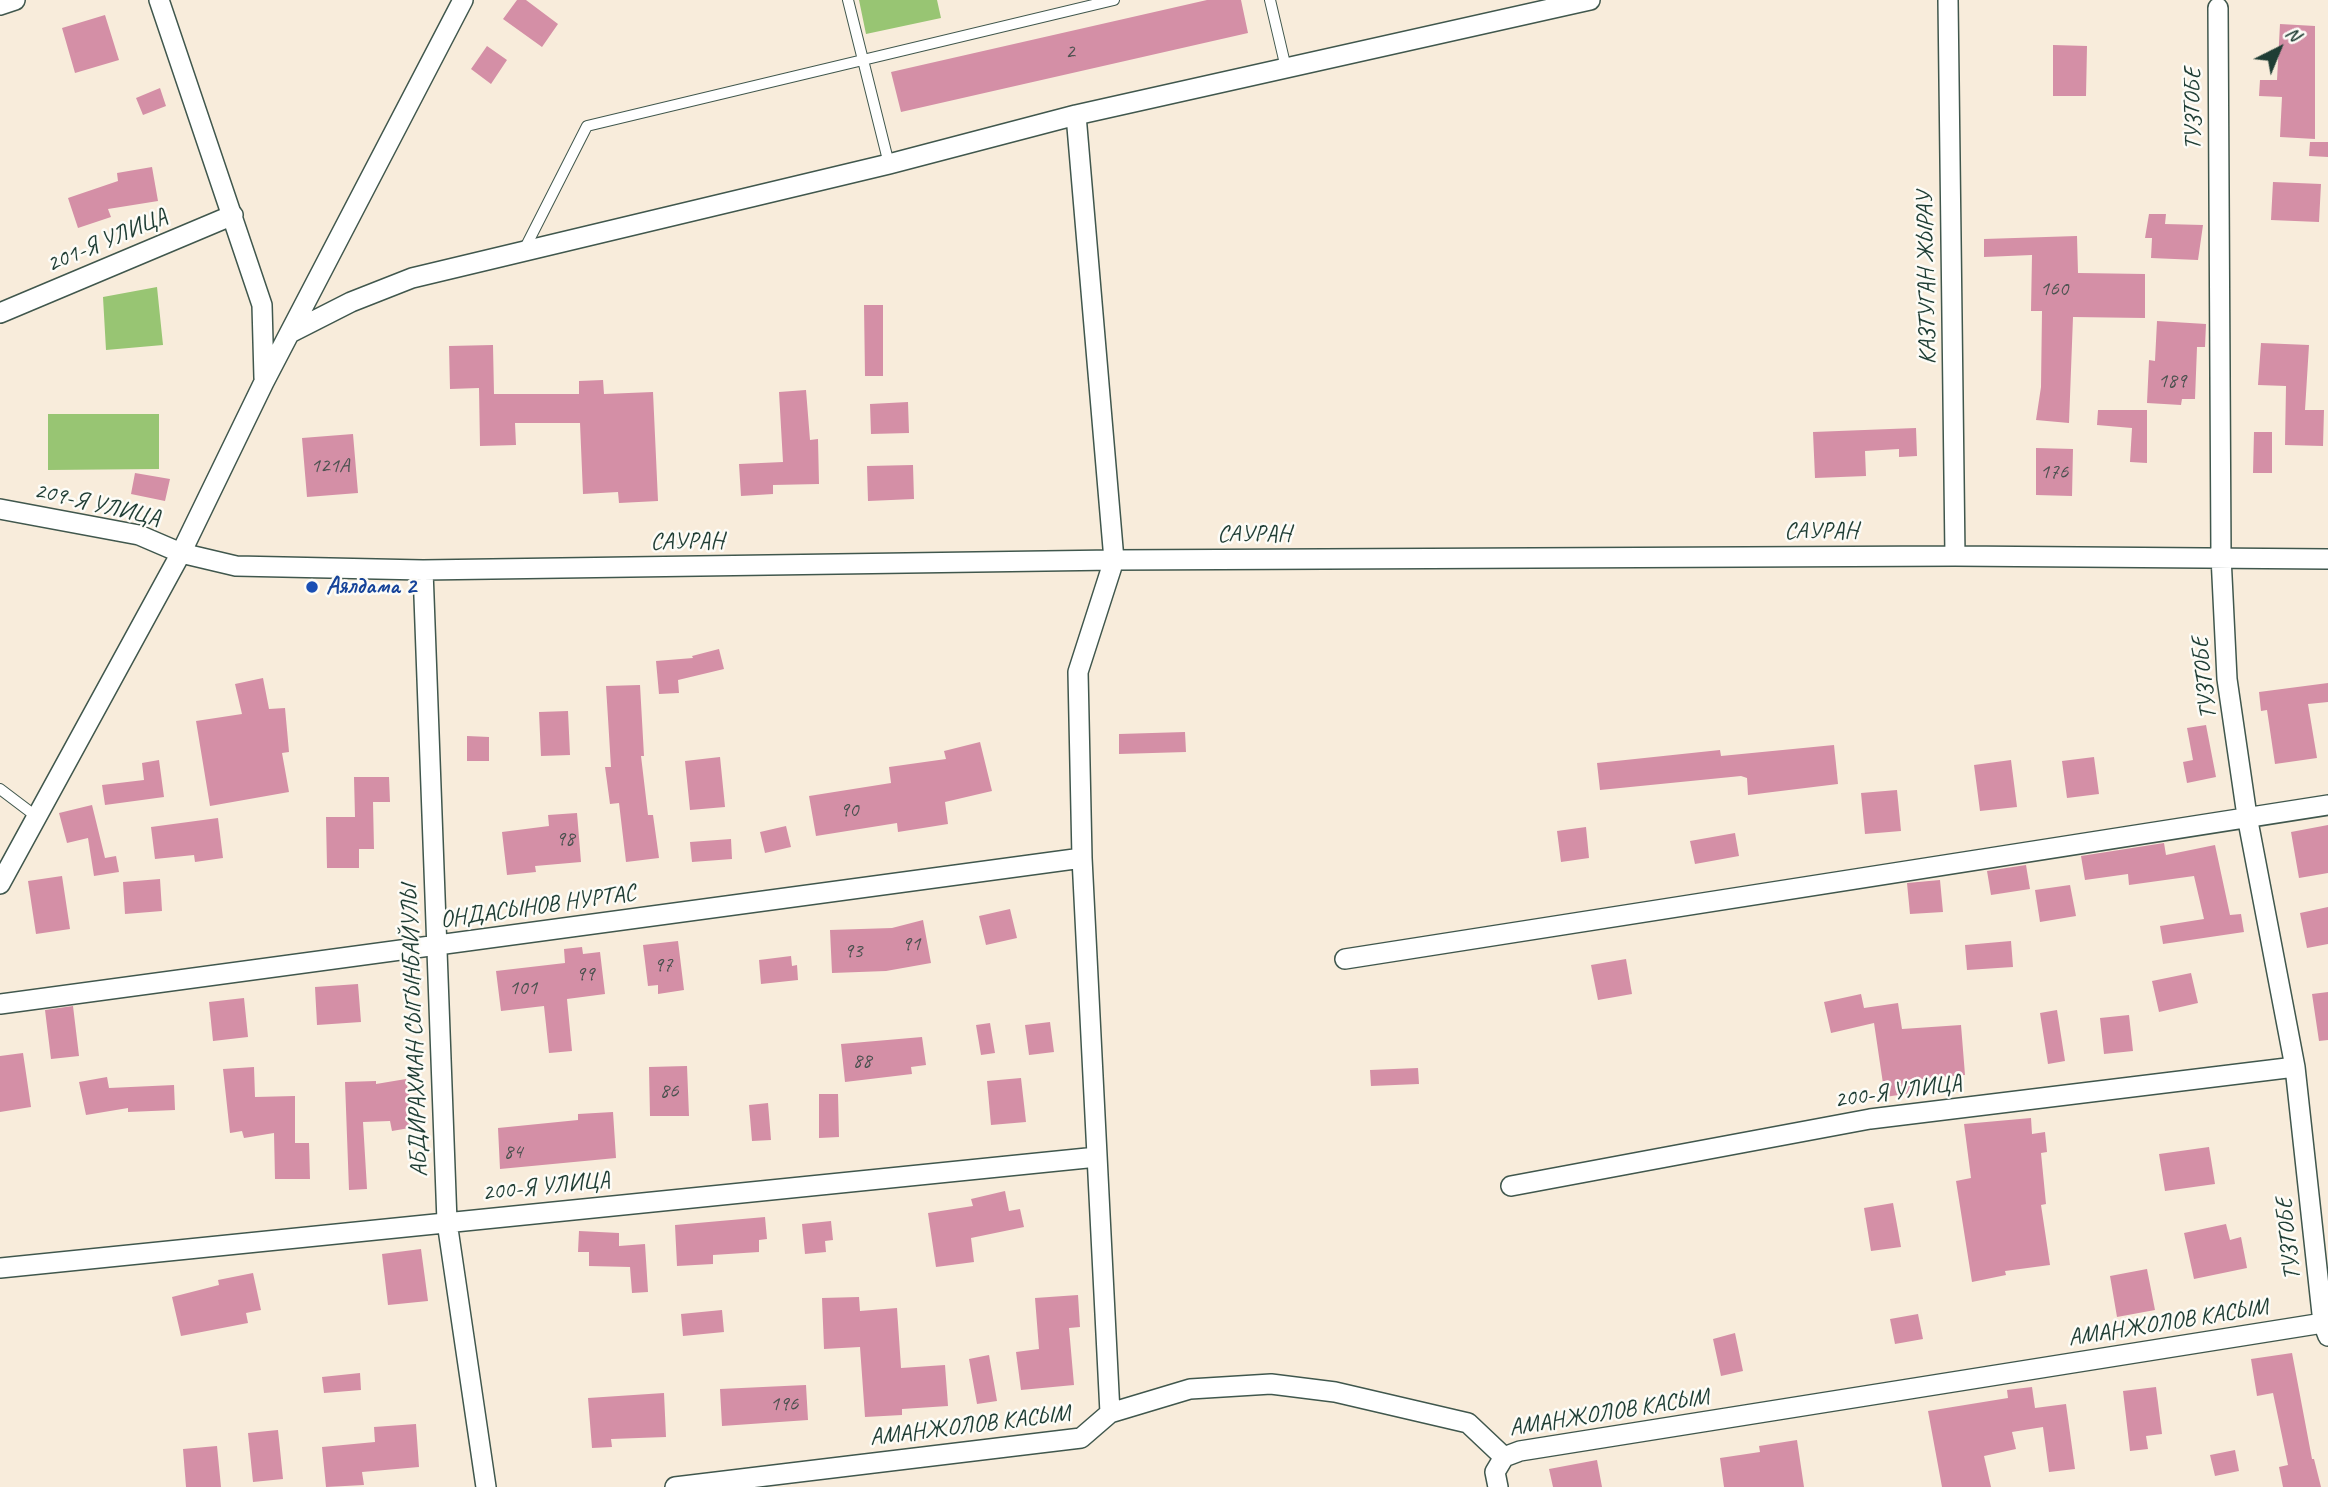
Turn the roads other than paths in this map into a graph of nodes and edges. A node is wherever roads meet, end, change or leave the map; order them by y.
1 (15, 0) edge
2 (159, 0) edge
3 (463, 0) edge
4 (848, 0) edge
5 (1114, 0) edge
6 (1270, 0) edge
7 (1590, 0) edge
8 (1948, 0) edge
9 (0, 5) edge
10 (2218, 8) dead end
11 (865, 61) junction
12 (1286, 68) junction
13 (1076, 115) junction
14 (889, 164) junction
15 (233, 215) junction
16 (524, 250) junction
17 (0, 313) edge
18 (290, 333) junction
19 (264, 382) junction
20 (0, 509) edge
21 (181, 553) junction
22 (1955, 556) junction
23 (2221, 556) junction
24 (2328, 559) edge
25 (1114, 560) junction
26 (423, 570) junction
27 (0, 789) edge
28 (2328, 805) edge
29 (2247, 816) junction
30 (37, 817) junction
31 (1082, 858) junction
32 (0, 884) edge
33 (436, 945) junction
34 (1345, 959) dead end
35 (0, 1004) edge
36 (2295, 1067) junction
37 (1097, 1157) junction
38 (1511, 1186) dead end
39 (447, 1222) junction
40 (0, 1268) edge
41 (2327, 1327) edge
42 (1110, 1413) junction
43 (1504, 1457) junction
44 (486, 1487) edge
45 (675, 1487) edge
46 (1498, 1487) edge

1 - 9 street
2 - 15 street
3 - 18 street
4 - 11 lane
5 - 11 lane
6 - 12 lane
7 - 12 street
8 - 22 street, КАЗТУГАН ЖЫРАУ
10 - 23 street, ТУЗТОБЕ
11 - 14 lane
11 - 16 lane
12 - 13 street
13 - 14 street
13 - 25 street
14 - 16 street
15 - 17 street, 201-Я УЛИЦА
15 - 19 street
16 - 18 street
18 - 19 street
19 - 21 street
20 - 21 street, 209-Я УЛИЦА
21 - 26 street, САУРАН
21 - 30 street
22 - 23 street, САУРАН
22 - 25 street, САУРАН
23 - 24 street, САУРАН
23 - 29 street, ТУЗТОБЕ
25 - 26 street, САУРАН
25 - 31 street
26 - 33 street, АБДИРАХМАН СЫГЫНБАЙУЛЫ
27 - 30 lane
28 - 29 street
29 - 34 street
29 - 36 street, ТУЗТОБЕ
30 - 32 street
31 - 33 street, ОНДАСЫНОВ НУРТАС
31 - 37 street
33 - 35 street, ОНДАСЫНОВ НУРТАС
33 - 39 street, АБДИРАХМАН СЫГЫНБАЙУЛЫ
36 - 38 street, 200-Я УЛИЦА
36 - 41 street, ТУЗТОБЕ
37 - 39 street, 200-Я УЛИЦА
37 - 42 street
39 - 40 street, 200-Я УЛИЦА
39 - 44 street, АБДИРАХМАН СЫГЫНБАЙУЛЫ
41 - 43 street, АМАНЖОЛОВ КАСЫМ
42 - 43 street, АМАНЖОЛОВ КАСЫМ
42 - 45 street, АМАНЖОЛОВ КАСЫМ
43 - 46 street

